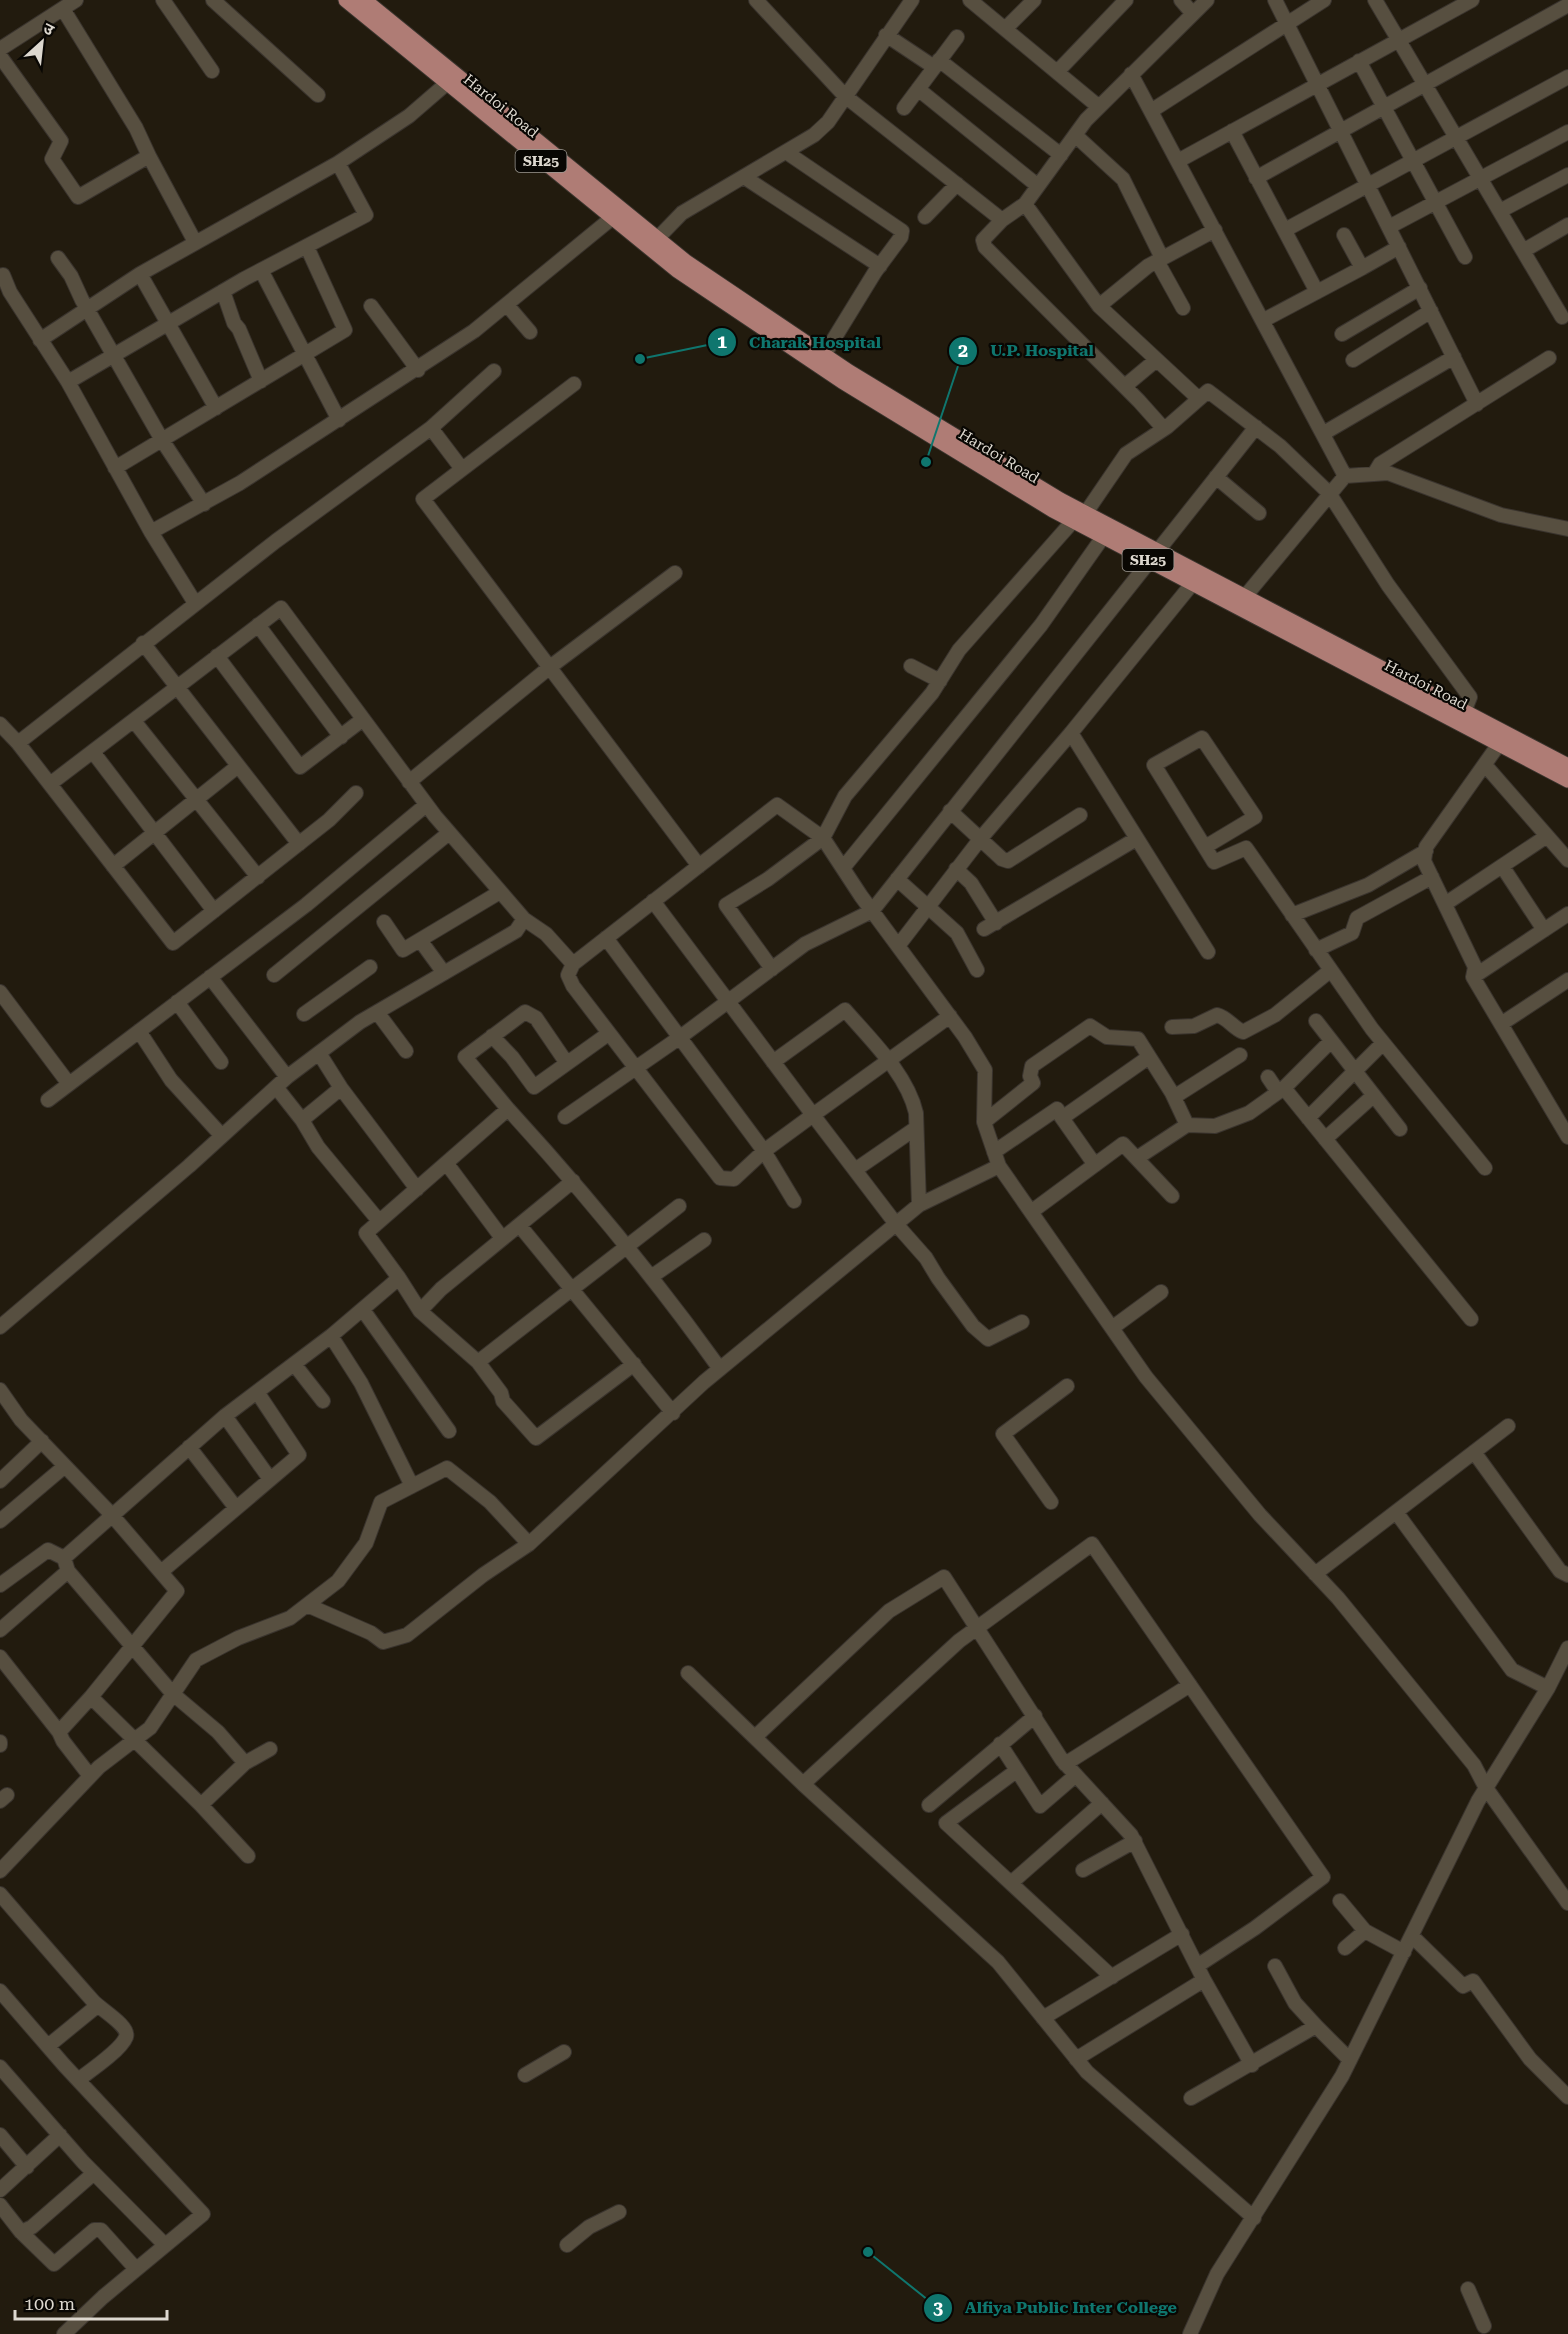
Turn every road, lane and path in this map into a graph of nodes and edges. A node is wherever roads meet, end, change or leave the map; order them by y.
1 (76, 0) edge
2 (163, 0) edge
3 (213, 0) edge
4 (346, 0) edge
5 (364, 0) edge
6 (756, 0) edge
7 (970, 0) edge
8 (1034, 0) edge
9 (1126, 0) edge
10 (1181, 0) edge
11 (1207, 0) edge
12 (1275, 0) edge
13 (1324, 0) edge
14 (1375, 0) edge
15 (1472, 0) edge
16 (907, 2) edge
17 (1568, 4) edge
18 (63, 9) junction
19 (1193, 14) junction
20 (1287, 24) junction
21 (1005, 29) junction
22 (886, 35) junction
23 (957, 37) dead end
24 (1399, 39) junction
25 (0, 49) edge
26 (0, 56) edge
27 (1359, 61) junction
28 (937, 64) junction
29 (212, 71) dead end
30 (1056, 72) junction
31 (1131, 74) junction
32 (1568, 77) edge
33 (1317, 83) junction
34 (446, 84) junction
35 (1426, 85) junction
36 (918, 89) junction
37 (468, 94) junction
38 (318, 95) dead end
39 (845, 96) junction
40 (1098, 107) junction
41 (904, 108) dead end
42 (1384, 108) junction
43 (1151, 111) junction
44 (1232, 131) junction
45 (1341, 132) junction
46 (1568, 132) edge
47 (1075, 135) junction
48 (1457, 137) junction
49 (786, 152) junction
50 (1060, 154) junction
51 (149, 156) junction
52 (1413, 160) junction
53 (1178, 161) junction
54 (338, 163) junction
55 (1568, 175) edge
56 (744, 177) junction
57 (1256, 178) junction
58 (1481, 178) junction
59 (957, 184) junction
60 (1368, 185) junction
61 (1038, 186) junction
62 (1436, 203) junction
63 (1025, 204) junction
64 (1500, 211) junction
65 (925, 217) dead end
66 (612, 218) junction
67 (1002, 220) junction
68 (1568, 225) edge
69 (1389, 227) junction
70 (1215, 230) junction
71 (1285, 230) junction
72 (1344, 234) dead end
73 (195, 243) junction
74 (652, 243) junction
75 (307, 246) junction
76 (1399, 247) junction
77 (1523, 251) junction
78 (1465, 257) dead end
79 (58, 258) dead end
80 (1159, 260) junction
81 (880, 266) junction
82 (1362, 268) junction
83 (261, 270) junction
84 (140, 274) junction
85 (3, 275) dead end
86 (1419, 288) junction
87 (223, 291) junction
88 (1317, 292) junction
89 (507, 305) junction
90 (371, 306) dead end
91 (1099, 306) junction
92 (1183, 308) dead end
93 (89, 309) junction
94 (1431, 311) junction
95 (1562, 317) dead end
96 (1264, 320) junction
97 (169, 323) junction
98 (530, 332) dead end
99 (1342, 334) dead end
100 (40, 340) junction
101 (115, 355) junction
102 (824, 355) junction
103 (303, 356) junction
104 (1454, 357) junction
105 (1549, 358) dead end
106 (1353, 360) dead end
107 (1155, 361) junction
108 (418, 370) junction
109 (494, 371) dead end
110 (261, 381) junction
111 (68, 382) junction
112 (574, 384) dead end
113 (1125, 386) junction
114 (1199, 399) junction
115 (1477, 404) junction
116 (216, 408) junction
117 (339, 420) junction
118 (431, 428) junction
119 (1256, 428) junction
120 (1164, 429) junction
121 (1323, 433) junction
122 (162, 440) junction
123 (115, 468) junction
124 (462, 469) junction
125 (1374, 474) junction
126 (1345, 476) junction
127 (1216, 477) junction
128 (1329, 493) junction
129 (204, 504) junction
130 (1260, 513) dead end
131 (1079, 517) junction
132 (1568, 529) edge
133 (151, 532) junction
134 (1103, 537) junction
135 (1154, 557) junction
136 (675, 573) dead end
137 (1192, 584) junction
138 (1240, 602) junction
139 (195, 603) junction
140 (258, 625) junction
141 (143, 643) junction
142 (218, 656) junction
143 (911, 666) dead end
144 (550, 667) junction
145 (940, 681) junction
146 (177, 687) junction
147 (1464, 712) junction
148 (362, 720) junction
149 (134, 721) junction
150 (0, 724) edge
151 (1071, 733) junction
152 (341, 736) junction
153 (1503, 739) junction
154 (18, 742) junction
155 (93, 752) junction
156 (1485, 765) junction
157 (238, 766) junction
158 (1568, 766) edge
159 (1568, 780) edge
160 (409, 782) junction
161 (50, 784) junction
162 (356, 793) dead end
163 (196, 800) junction
164 (426, 805) junction
165 (950, 811) junction
166 (1080, 815) dead end
167 (154, 832) junction
168 (449, 833) junction
169 (1547, 836) junction
170 (823, 838) junction
171 (981, 838) junction
172 (1136, 839) junction
173 (299, 844) junction
174 (1205, 847) junction
175 (1426, 851) junction
176 (1568, 860) edge
177 (113, 866) junction
178 (699, 866) junction
179 (1502, 866) junction
180 (843, 868) junction
181 (956, 869) junction
182 (258, 877) junction
183 (1432, 877) junction
184 (897, 879) junction
185 (500, 892) junction
186 (653, 901) junction
187 (1445, 904) junction
188 (931, 906) junction
189 (872, 910) junction
190 (214, 911) junction
191 (1568, 914) edge
192 (1292, 915) junction
193 (524, 919) junction
194 (384, 922) dead end
195 (1544, 930) junction
196 (606, 938) junction
197 (420, 940) junction
198 (898, 946) junction
199 (1316, 950) junction
200 (1208, 952) dead end
201 (573, 963) junction
202 (370, 968) dead end
203 (772, 969) junction
204 (977, 970) dead end
205 (1331, 970) junction
206 (444, 973) junction
207 (274, 975) dead end
208 (210, 977) junction
209 (1473, 977) junction
210 (1568, 980) edge
211 (0, 992) edge
212 (177, 1002) junction
213 (727, 1003) junction
214 (377, 1012) junction
215 (304, 1014) dead end
216 (950, 1016) junction
217 (1316, 1021) dead end
218 (1501, 1024) junction
219 (1172, 1027) dead end
220 (139, 1031) junction
221 (608, 1034) junction
222 (492, 1036) junction
223 (679, 1038) junction
224 (1330, 1042) junction
225 (1383, 1043) junction
226 (406, 1051) dead end
227 (319, 1053) junction
228 (1240, 1055) dead end
229 (1149, 1057) junction
230 (888, 1060) junction
231 (221, 1062) dead end
232 (566, 1062) junction
233 (773, 1062) junction
234 (636, 1068) junction
235 (1354, 1072) junction
236 (287, 1077) junction
237 (1268, 1077) dead end
238 (69, 1084) junction
239 (276, 1087) junction
240 (341, 1088) junction
241 (1281, 1090) junction
242 (1373, 1096) junction
243 (1174, 1097) junction
244 (48, 1100) dead end
245 (508, 1109) junction
246 (813, 1115) junction
247 (565, 1117) dead end
248 (1062, 1118) junction
249 (1308, 1118) junction
250 (302, 1120) junction
251 (984, 1122) junction
252 (1188, 1125) junction
253 (916, 1128) junction
254 (1400, 1129) dead end
255 (222, 1136) junction
256 (1568, 1137) edge
257 (1325, 1139) junction
258 (764, 1151) junction
259 (994, 1152) junction
260 (1137, 1158) junction
261 (447, 1164) junction
262 (1095, 1165) junction
263 (999, 1166) junction
264 (1485, 1168) dead end
265 (855, 1170) junction
266 (573, 1181) junction
267 (417, 1189) junction
268 (1172, 1196) dead end
269 (794, 1201) dead end
270 (919, 1204) junction
271 (679, 1206) dead end
272 (1031, 1212) junction
273 (379, 1221) junction
274 (896, 1224) junction
275 (520, 1226) junction
276 (502, 1238) junction
277 (704, 1240) dead end
278 (627, 1246) junction
279 (651, 1277) junction
280 (399, 1278) junction
281 (572, 1287) junction
282 (1161, 1292) dead end
283 (363, 1310) junction
284 (420, 1311) junction
285 (1472, 1319) dead end
286 (1022, 1322) dead end
287 (0, 1327) edge
288 (1113, 1328) junction
289 (331, 1336) junction
290 (478, 1362) junction
291 (294, 1364) junction
292 (634, 1364) junction
293 (720, 1369) junction
294 (1067, 1386) dead end
295 (0, 1390) edge
296 (257, 1392) junction
297 (323, 1401) dead end
298 (12, 1407) junction
299 (673, 1413) junction
300 (0, 1415) edge
301 (225, 1416) junction
302 (1508, 1426) dead end
303 (449, 1431) dead end
304 (42, 1441) junction
305 (189, 1448) junction
306 (1474, 1452) junction
307 (65, 1466) junction
308 (270, 1479) junction
309 (0, 1481) edge
310 (412, 1486) junction
311 (1051, 1502) dead end
312 (236, 1508) junction
313 (1396, 1512) junction
314 (111, 1514) junction
315 (0, 1521) edge
316 (529, 1544) junction
317 (66, 1565) junction
318 (161, 1572) junction
319 (1316, 1574) junction
320 (1568, 1575) edge
321 (0, 1585) edge
322 (307, 1605) junction
323 (977, 1628) junction
324 (0, 1630) edge
325 (131, 1646) junction
326 (1568, 1648) edge
327 (0, 1657) edge
328 (688, 1673) dead end
329 (1190, 1685) junction
330 (1548, 1688) junction
331 (173, 1694) junction
332 (91, 1697) junction
333 (1035, 1716) junction
334 (59, 1732) junction
335 (755, 1737) junction
336 (134, 1740) junction
337 (1000, 1744) junction
338 (270, 1749) dead end
339 (244, 1763) junction
340 (1065, 1764) junction
341 (1016, 1771) junction
342 (1076, 1775) junction
343 (90, 1776) junction
344 (803, 1784) junction
345 (1486, 1788) junction
346 (1102, 1803) junction
347 (929, 1804) dead end
348 (201, 1805) junction
349 (1135, 1841) junction
350 (248, 1856) dead end
351 (1083, 1870) dead end
352 (0, 1871) edge
353 (1011, 1883) junction
354 (0, 1894) edge
355 (1340, 1901) dead end
356 (1568, 1903) edge
357 (1365, 1931) junction
358 (1182, 1934) junction
359 (1412, 1936) junction
360 (1345, 1948) dead end
361 (1404, 1952) junction
362 (1197, 1966) junction
363 (1275, 1966) dead end
364 (1112, 1977) junction
365 (1204, 1980) junction
366 (0, 1991) edge
367 (97, 2006) junction
368 (1043, 2018) junction
369 (1316, 2026) junction
370 (48, 2046) junction
371 (564, 2052) dead end
372 (1076, 2059) junction
373 (1350, 2060) junction
374 (1252, 2065) junction
375 (0, 2067) edge
376 (525, 2075) dead end
377 (78, 2080) junction
378 (1568, 2097) edge
379 (1191, 2098) dead end
380 (0, 2135) edge
381 (60, 2135) junction
382 (27, 2167) junction
383 (94, 2173) junction
384 (0, 2190) edge
385 (0, 2205) edge
386 (619, 2212) dead end
387 (1254, 2218) junction
388 (21, 2232) junction
389 (567, 2245) dead end
390 (165, 2246) junction
391 (136, 2269) junction
392 (1468, 2289) dead end
393 (1484, 2326) dead end
394 (64, 2334) edge
395 (1190, 2334) edge

1 - 18 street
2 - 29 street
3 - 38 street
4 - 34 main road, Hardoi Road / SH25
5 - 37 main road, Hardoi Road / SH25
6 - 39 street
7 - 21 street
8 - 21 street
9 - 30 street
10 - 19 street
11 - 19 street
12 - 20 street
13 - 20 street
14 - 24 street
15 - 24 street
16 - 22 street
17 - 35 street
18 - 25 street
18 - 51 street
19 - 31 street
20 - 33 street
20 - 43 street
21 - 30 street
22 - 28 street
22 - 39 street
23 - 28 street
24 - 27 street
24 - 35 street
26 - 51 street
27 - 33 street
27 - 42 street
28 - 36 street
28 - 50 street
30 - 40 street
31 - 40 street
31 - 43 street
32 - 48 street
33 - 44 street
33 - 45 street
34 - 37 main road, Hardoi Road / SH25
34 - 54 street
35 - 42 street
35 - 48 street
36 - 41 street
36 - 61 street
37 - 66 main road, Hardoi Road / SH25
37 - 74 main road, Hardoi Road / SH25
39 - 49 street
39 - 59 street
40 - 47 street
42 - 45 street
42 - 52 street
43 - 53 street
44 - 53 street
44 - 57 street
45 - 57 street
45 - 60 street
46 - 58 street
47 - 50 street
47 - 80 street
48 - 52 street
48 - 58 street
49 - 56 street
49 - 81 street
50 - 61 street
51 - 73 street
52 - 60 street
52 - 62 street
53 - 70 street
54 - 73 street
54 - 75 street
55 - 64 street
56 - 74 street
56 - 81 street
57 - 71 street
58 - 62 street
58 - 64 street
59 - 65 street
59 - 67 street
60 - 69 street
60 - 71 street
61 - 63 street
62 - 69 street
62 - 78 street
63 - 67 street
63 - 91 street
64 - 77 street
66 - 74 main road, Hardoi Road / SH25
66 - 89 street
67 - 113 street
68 - 77 street
69 - 76 street
70 - 80 street
70 - 96 street
71 - 88 street
72 - 82 street
73 - 84 street
74 - 102 main road, Hardoi Road / SH25
74 - 131 main road, Hardoi Road / SH25
75 - 83 street
75 - 103 street
76 - 82 street
76 - 86 street
77 - 95 street
79 - 93 street
80 - 91 street
80 - 92 street
81 - 102 street
82 - 88 street
83 - 87 street
83 - 103 street
84 - 93 street
84 - 97 street
85 - 100 street
86 - 94 street
86 - 99 street
87 - 97 street
87 - 110 street
88 - 96 street
89 - 98 street
89 - 108 street
90 - 108 street
91 - 107 street
93 - 100 street
93 - 101 street
94 - 104 street
94 - 106 street
96 - 121 street
97 - 101 street
97 - 116 street
100 - 111 street
101 - 111 street
101 - 122 street
102 - 131 main road, Hardoi Road / SH25
103 - 110 street
103 - 117 street
104 - 115 street
104 - 121 street
105 - 115 street
107 - 113 street
107 - 114 street
108 - 117 street
109 - 118 street
110 - 116 street
111 - 123 street
112 - 124 street
113 - 120 street
114 - 119 street
114 - 120 street
115 - 125 street
116 - 122 street
117 - 129 street
118 - 124 street
118 - 139 street
119 - 127 street
119 - 128 street
120 - 131 street
121 - 126 street
122 - 123 street
122 - 129 street
123 - 133 street
124 - 144 street
125 - 126 street
125 - 132 street
126 - 128 street
127 - 130 street
127 - 135 street
128 - 138 street
128 - 147 street
129 - 133 street
131 - 134 main road, Hardoi Road / SH25
131 - 135 main road, Hardoi Road / SH25
131 - 145 street
133 - 139 street
134 - 135 main road, Hardoi Road / SH25
134 - 180 street
135 - 137 main road, Hardoi Road / SH25
135 - 138 main road, Hardoi Road / SH25
135 - 165 street
136 - 144 street
137 - 138 main road, Hardoi Road / SH25
137 - 151 street
138 - 147 main road, Hardoi Road / SH25
138 - 153 main road, Hardoi Road / SH25
139 - 141 street
140 - 142 street
140 - 148 street
140 - 152 street
141 - 146 street
141 - 154 street
142 - 146 street
142 - 152 street
143 - 145 street
144 - 160 street
144 - 178 street
145 - 170 street
146 - 149 street
146 - 157 street
147 - 153 main road, Hardoi Road / SH25
148 - 152 street
148 - 160 street
149 - 155 street
149 - 163 street
150 - 154 street
151 - 171 street
151 - 172 street
153 - 156 street
153 - 158 main road, Hardoi Road / SH25
153 - 159 main road, Hardoi Road / SH25
154 - 161 street
155 - 161 street
155 - 167 street
156 - 169 street
156 - 175 street
157 - 163 street
157 - 173 street
160 - 164 street
161 - 177 street
162 - 173 street
163 - 167 street
163 - 182 street
164 - 168 street
164 - 208 street
165 - 171 street
165 - 184 street
166 - 171 street
167 - 177 street
167 - 190 street
168 - 185 street
168 - 207 street
169 - 176 street
169 - 179 street
170 - 178 street
170 - 180 street
170 - 203 street
171 - 181 street
172 - 181 street
172 - 200 street
173 - 182 street
174 - 174 street
174 - 192 street
175 - 183 street
175 - 192 street
177 - 190 street
178 - 186 street
179 - 187 street
179 - 195 street
180 - 189 street
181 - 188 street
182 - 190 street
183 - 187 street
183 - 199 street
184 - 188 street
184 - 189 street
185 - 193 street
185 - 197 street
186 - 196 street
186 - 213 street
187 - 209 street
188 - 198 street
188 - 204 street
189 - 198 street
189 - 203 street
191 - 195 street
192 - 199 street
193 - 201 street
193 - 206 street
194 - 197 street
195 - 209 street
196 - 201 street
196 - 223 street
197 - 206 street
198 - 216 street
199 - 205 street
201 - 221 street
202 - 215 street
203 - 213 street
205 - 219 street
205 - 225 street
206 - 214 street
208 - 212 street
208 - 236 street
209 - 218 street
210 - 218 street
211 - 238 street
212 - 220 street
212 - 231 street
213 - 223 street
213 - 233 street
214 - 226 street
214 - 227 street
216 - 230 street
216 - 251 street
217 - 224 street
218 - 256 street
220 - 238 street
220 - 255 street
221 - 232 street
221 - 234 street
222 - 232 street
222 - 232 street
222 - 245 street
223 - 234 street
223 - 258 street
224 - 235 street
224 - 241 street
225 - 235 street
225 - 264 street
227 - 236 street
227 - 240 street
228 - 243 street
229 - 243 street
229 - 248 street
229 - 251 street
230 - 233 street
230 - 246 street
230 - 253 street
233 - 246 street
234 - 247 street
234 - 258 street
235 - 242 street
235 - 249 street
236 - 239 street
237 - 241 street
238 - 244 street
239 - 250 street
239 - 255 street
240 - 250 street
240 - 267 street
241 - 249 street
241 - 252 street
242 - 254 street
242 - 257 street
243 - 252 street
245 - 261 street
245 - 266 street
246 - 258 street
246 - 265 street
248 - 259 street
248 - 262 street
249 - 257 street
250 - 273 street
251 - 259 street
252 - 260 street
253 - 265 street
253 - 270 street
255 - 287 street
257 - 285 street
258 - 269 street
259 - 263 street
260 - 262 street
260 - 268 street
261 - 267 street
261 - 276 street
262 - 272 street
263 - 270 street
263 - 272 street
265 - 274 street
266 - 275 street
266 - 278 street
267 - 273 street
270 - 274 street
271 - 278 street
272 - 288 street
273 - 280 street
274 - 286 street
274 - 293 street
275 - 276 street
275 - 281 street
276 - 284 street
277 - 279 street
278 - 279 street
278 - 281 street
279 - 293 street
280 - 283 street
280 - 284 street
281 - 290 street
281 - 292 street
282 - 288 street
283 - 289 street
283 - 303 street
284 - 290 street
288 - 319 street
289 - 291 street
289 - 310 street
290 - 292 street
291 - 296 street
291 - 297 street
292 - 299 street
293 - 299 street
294 - 311 street
295 - 298 street
296 - 301 street
296 - 308 street
298 - 300 street
298 - 304 street
299 - 316 street
301 - 305 street
301 - 308 street
302 - 306 street
304 - 307 street
304 - 309 street
305 - 312 street
305 - 314 street
306 - 313 street
306 - 320 street
307 - 314 street
307 - 315 street
308 - 312 street
310 - 316 street
310 - 322 street
312 - 318 street
313 - 319 street
313 - 330 street
314 - 317 street
314 - 318 street
316 - 322 street
317 - 321 street
317 - 324 street
317 - 325 street
318 - 325 street
319 - 345 street
322 - 331 street
323 - 329 street
323 - 333 street
323 - 335 street
323 - 344 street
325 - 331 street
325 - 332 street
326 - 330 street
327 - 334 street
328 - 335 street
329 - 340 street
329 - 362 street
330 - 345 street
331 - 336 street
331 - 339 street
332 - 334 street
332 - 336 street
333 - 337 street
333 - 340 street
334 - 343 street
335 - 344 street
336 - 343 street
336 - 348 street
337 - 341 street
337 - 347 street
338 - 339 street
339 - 348 street
340 - 342 street
341 - 342 street
341 - 353 street
342 - 346 street
343 - 352 street
344 - 368 street
345 - 356 street
345 - 359 street
346 - 349 street
346 - 353 street
348 - 350 street
349 - 351 street
349 - 358 street
353 - 364 street
354 - 367 street
355 - 357 street
357 - 360 street
357 - 361 street
358 - 362 street
358 - 364 street
359 - 361 street
359 - 378 street
361 - 373 street
362 - 365 street
363 - 369 street
364 - 368 street
365 - 372 street
365 - 374 street
366 - 370 street
367 - 370 street
367 - 377 street
368 - 372 street
369 - 373 street
369 - 374 street
370 - 377 street
371 - 376 street
372 - 387 street
373 - 387 street
374 - 379 street
375 - 381 street
377 - 390 street
380 - 382 street
381 - 382 street
381 - 383 street
382 - 384 street
383 - 388 street
383 - 390 street
385 - 388 street
386 - 389 street
387 - 395 street
388 - 391 street
390 - 391 street
391 - 394 street
392 - 393 street

